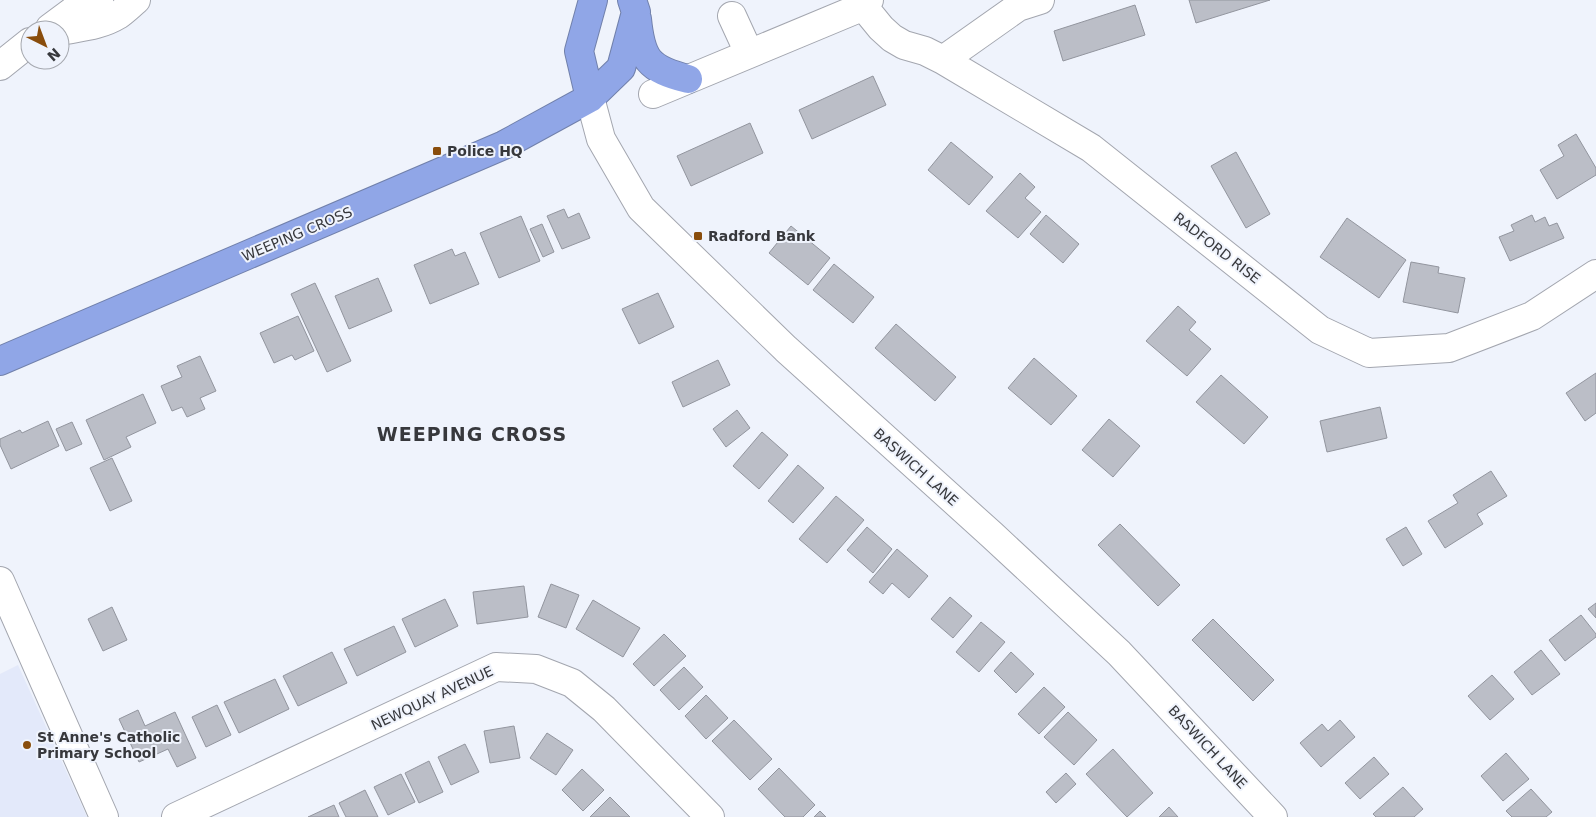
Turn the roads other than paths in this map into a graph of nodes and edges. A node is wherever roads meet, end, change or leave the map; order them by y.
1 (99, 0) edge
2 (136, 0) edge
3 (593, 0) edge
4 (1040, 0) edge
5 (866, 3) edge
6 (634, 6) edge
7 (732, 16) dead end
8 (61, 20) edge
9 (70, 29) edge
10 (20, 50) edge
11 (749, 53) junction
12 (943, 60) junction
13 (0, 66) edge
14 (688, 79) junction
15 (654, 94) dead end
16 (590, 98) junction
17 (1596, 274) edge
18 (0, 361) edge
19 (0, 581) edge
20 (104, 817) edge
21 (176, 817) edge
22 (710, 817) edge
23 (1273, 817) edge

1 - 8 street
2 - 9 street
3 - 16 highway
4 - 12 street
5 - 11 street
5 - 12 street, RADFORD RISE
6 - 14 highway
6 - 16 highway, WEEPING CROSS
7 - 11 street
10 - 13 street
11 - 14 street
12 - 17 street, RADFORD RISE
14 - 15 street
16 - 18 highway, WEEPING CROSS
16 - 23 street, BASWICH LANE
19 - 20 street
21 - 22 street, NEWQUAY AVENUE

